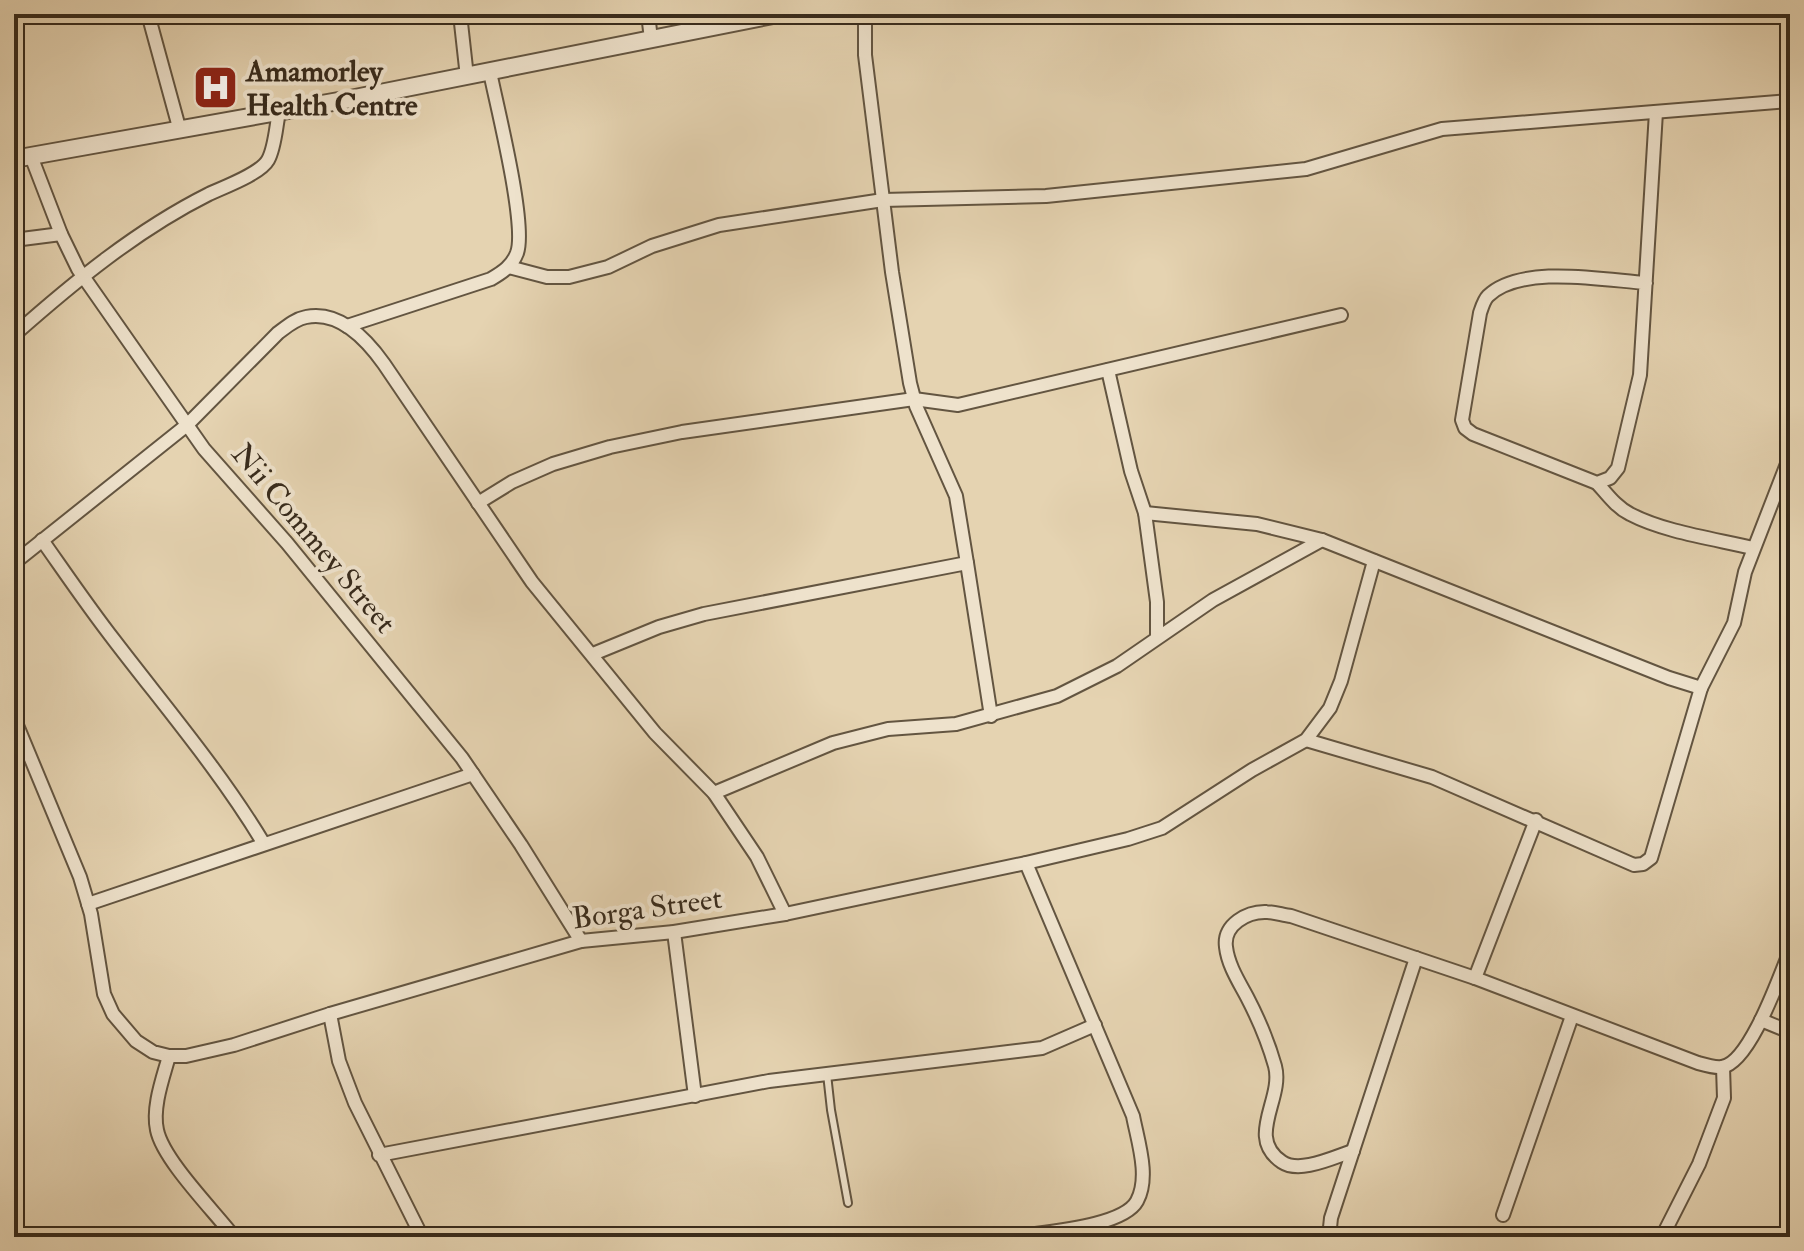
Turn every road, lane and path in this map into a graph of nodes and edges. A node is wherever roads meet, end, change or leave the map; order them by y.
1 (148, 14) edge
2 (460, 14) edge
3 (648, 14) edge
4 (778, 14) edge
5 (865, 14) edge
6 (651, 39) junction
7 (490, 72) junction
8 (467, 77) junction
9 (1790, 101) edge
10 (279, 112) junction
11 (1656, 112) junction
12 (180, 131) junction
13 (31, 156) junction
14 (14, 159) edge
15 (883, 200) junction
16 (61, 234) junction
17 (14, 240) edge
18 (509, 267) junction
19 (82, 275) junction
20 (1646, 283) junction
21 (1341, 315) dead end
22 (347, 326) junction
23 (14, 335) edge
24 (1108, 370) junction
25 (914, 399) junction
26 (187, 425) junction
27 (1790, 456) edge
28 (1597, 483) junction
29 (478, 503) junction
30 (1145, 513) junction
31 (42, 540) junction
32 (1322, 540) junction
33 (1753, 548) junction
34 (1374, 561) junction
35 (14, 563) edge
36 (967, 563) junction
37 (1157, 637) junction
38 (593, 654) junction
39 (1701, 688) junction
40 (991, 716) junction
41 (14, 718) edge
42 (1306, 740) junction
43 (473, 774) junction
44 (714, 793) junction
45 (1536, 820) junction
46 (264, 844) junction
47 (1026, 863) junction
48 (88, 904) junction
49 (785, 914) junction
50 (674, 932) junction
51 (581, 941) junction
52 (1790, 951) edge
53 (1416, 958) junction
54 (1475, 978) junction
55 (330, 1014) junction
56 (1572, 1016) junction
57 (1761, 1020) junction
58 (1095, 1025) junction
59 (1790, 1032) edge
60 (169, 1056) junction
61 (1723, 1067) junction
62 (827, 1074) junction
63 (695, 1096) junction
64 (1353, 1151) junction
65 (379, 1155) junction
66 (848, 1203) dead end
67 (1503, 1215) dead end
68 (234, 1237) edge
69 (422, 1237) edge
70 (1015, 1237) edge
71 (1329, 1237) edge
72 (1662, 1237) edge

1 - 12 street
2 - 8 street
3 - 6 street
4 - 6 street
5 - 15 street
6 - 7 street
7 - 8 street
7 - 18 street
8 - 10 street
9 - 11 street
10 - 12 street
10 - 19 street
11 - 15 street
11 - 20 street
12 - 13 street
13 - 14 street
13 - 16 street, Nii Commey Street
15 - 18 street
15 - 25 street
16 - 17 street
16 - 19 street, Nii Commey Street
18 - 22 street
19 - 23 street
19 - 26 street, Nii Commey Street
20 - 28 street
20 - 28 street
21 - 24 street
22 - 26 street
22 - 29 street
24 - 25 street
24 - 30 street
25 - 29 street
25 - 36 street
26 - 31 street
26 - 43 street, Nii Commey Street
27 - 33 street
28 - 33 street
29 - 38 street
30 - 32 street
30 - 37 street
31 - 35 street
31 - 46 street
32 - 34 street
32 - 37 street
33 - 39 street
34 - 39 street
34 - 42 street, Borga Street
36 - 38 street
36 - 40 street
37 - 40 street
38 - 44 street
39 - 45 street
40 - 44 street
41 - 48 street
42 - 45 street
42 - 47 street, Borga Street
43 - 46 street
43 - 51 street, Nii Commey Street
44 - 49 street
45 - 54 street
46 - 48 street
47 - 49 street, Borga Street
47 - 58 street
48 - 60 street
49 - 50 street, Borga Street
50 - 51 street, Borga Street
50 - 63 street
51 - 55 street, Borga Street
52 - 57 street
53 - 54 street
53 - 64 street
53 - 64 street
54 - 56 street
55 - 60 street, Borga Street
55 - 65 street
56 - 61 street
56 - 67 street
57 - 59 street
57 - 61 street
58 - 62 street
58 - 70 street
60 - 68 street
61 - 72 street
62 - 63 street
62 - 66 lane
63 - 65 street
64 - 71 street
65 - 69 street

